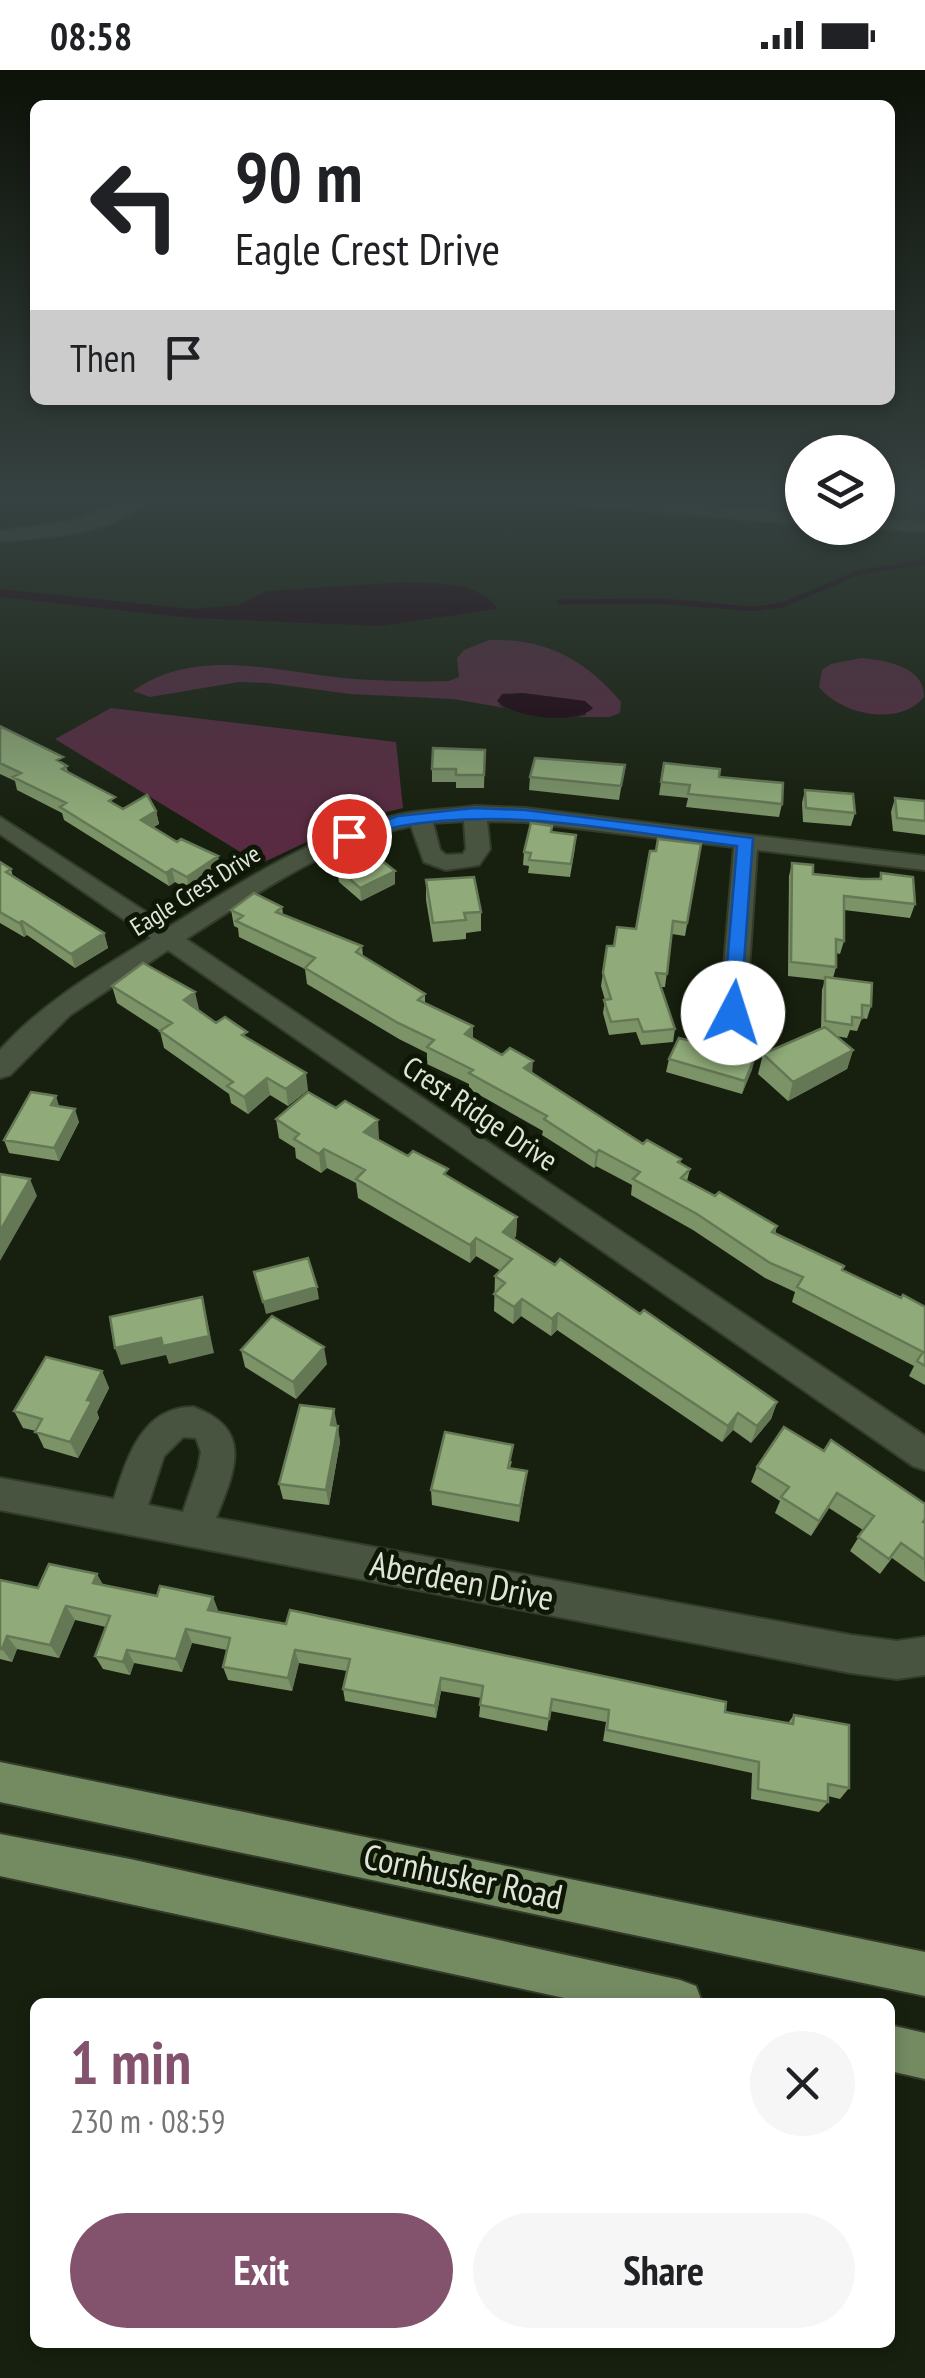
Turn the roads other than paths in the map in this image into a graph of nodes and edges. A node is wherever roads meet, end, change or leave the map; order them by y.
1 (474, 814) junction
2 (421, 818) junction
3 (0, 824) edge
4 (746, 842) junction
5 (925, 864) edge
6 (166, 940) junction
7 (733, 1013) dead end
8 (0, 1068) edge
9 (925, 1455) edge
10 (0, 1494) edge
11 (126, 1517) junction
12 (193, 1530) junction
13 (925, 1656) edge
14 (0, 1782) edge
15 (0, 1856) edge
16 (925, 1974) edge
17 (662, 1998) edge
18 (895, 2049) edge
19 (925, 2056) edge

1 - 2 street, Eagle Crest Drive
1 - 2 street
1 - 4 street, Eagle Crest Drive
2 - 6 street, Eagle Crest Drive
3 - 6 street, Crest Ridge Drive
4 - 5 street, Eagle Crest Drive
4 - 7 street
6 - 8 street, Eagle Crest Drive
6 - 9 street, Crest Ridge Drive
10 - 11 street, Aberdeen Drive
11 - 12 street, Aberdeen Drive
11 - 12 street
12 - 13 street, Aberdeen Drive
14 - 16 main road, Cornhusker Road
15 - 17 main road
18 - 19 main road

